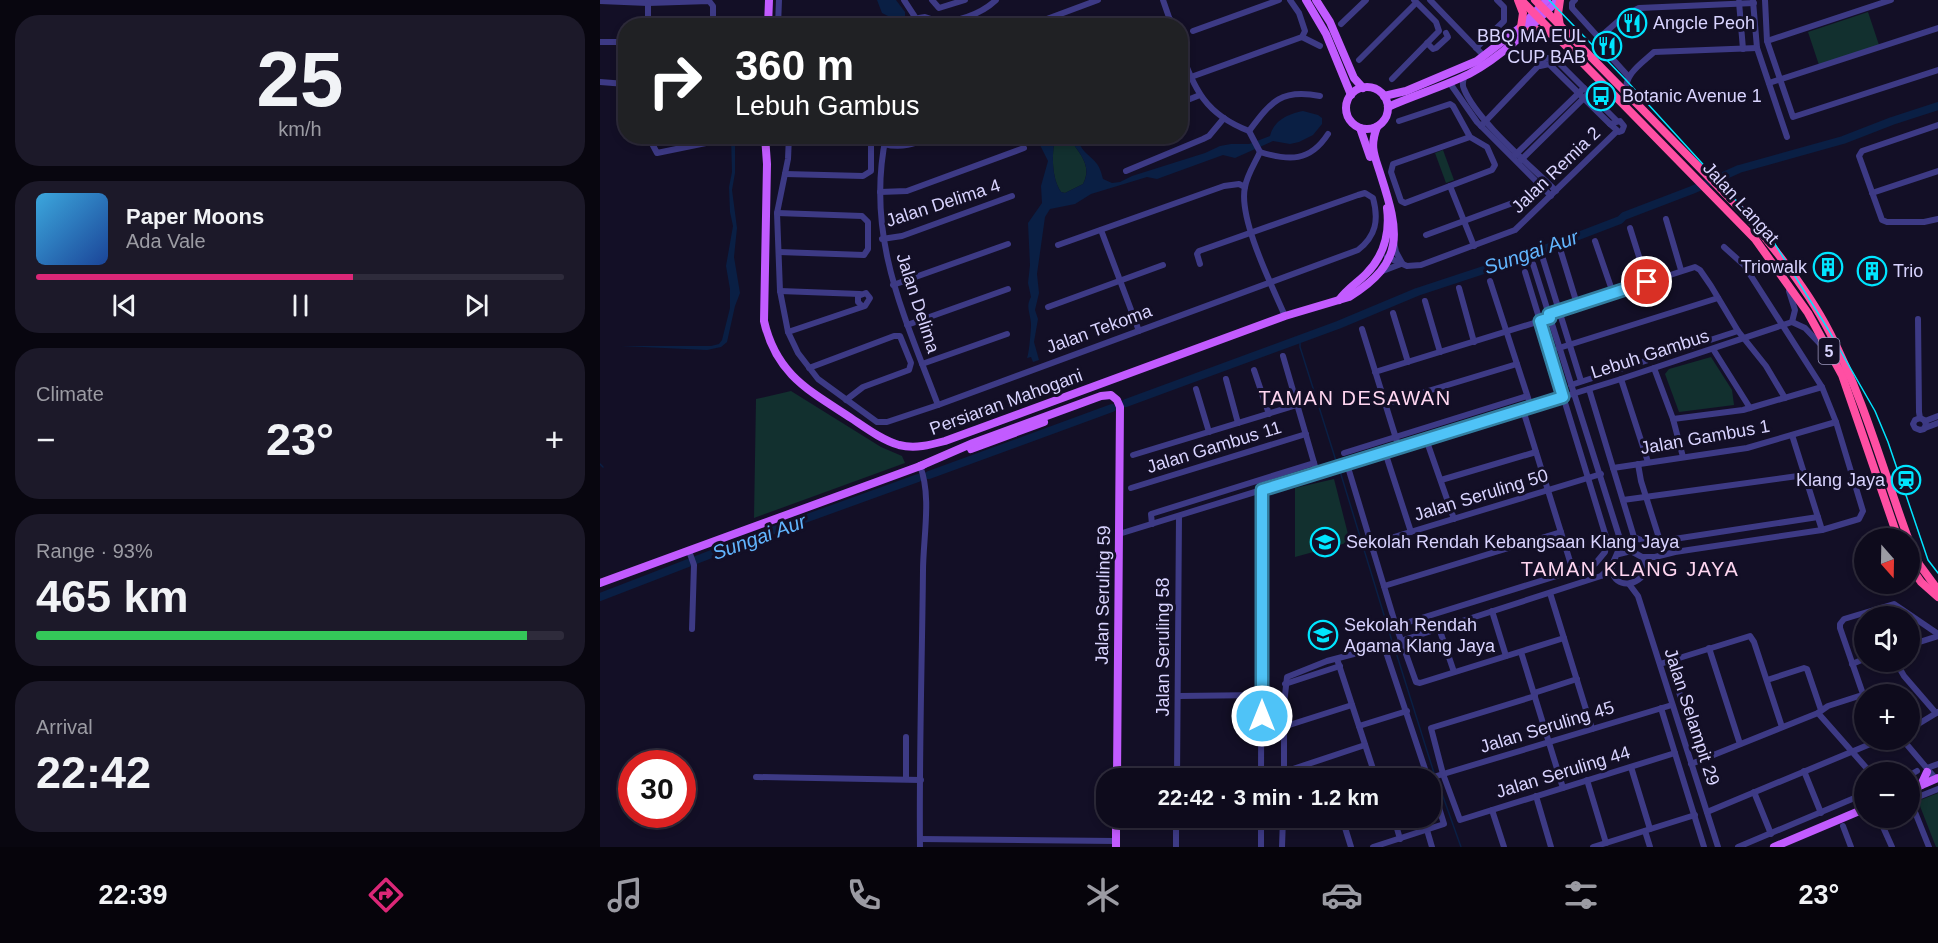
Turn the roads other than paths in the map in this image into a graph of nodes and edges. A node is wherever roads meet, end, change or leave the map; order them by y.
1 (769, 0) edge
2 (779, 0) edge
3 (904, 0) edge
4 (933, 0) edge
5 (965, 0) edge
6 (996, 0) edge
7 (1098, 0) edge
8 (1163, 0) edge
9 (1279, 0) edge
10 (1290, 0) edge
11 (1306, 0) edge
12 (1316, 0) edge
13 (1366, 0) edge
14 (1430, 0) edge
15 (1497, 0) edge
16 (1520, 0) edge
17 (1559, 0) edge
18 (1765, 0) edge
19 (1891, 0) edge
20 (600, 1) edge
21 (1415, 1) edge
22 (1573, 1) edge
23 (648, 2) edge
24 (1739, 2) edge
25 (1753, 2) edge
26 (1540, 8) edge
27 (648, 18) edge
28 (713, 18) edge
29 (768, 18) edge
30 (778, 18) edge
31 (913, 18) edge
32 (961, 18) edge
33 (1050, 18) edge
34 (1170, 18) edge
35 (1341, 24) dead end
36 (1560, 26) junction
37 (1938, 28) edge
38 (1523, 30) junction
39 (1193, 31) dead end
40 (1443, 32) junction
41 (1302, 37) junction
42 (1557, 37) junction
43 (1599, 38) junction
44 (1767, 41) junction
45 (600, 42) edge
46 (618, 42) edge
47 (1427, 43) junction
48 (1320, 46) dead end
49 (1476, 48) junction
50 (1756, 48) junction
51 (1743, 49) junction
52 (1484, 56) junction
53 (1359, 60) dead end
54 (1938, 70) edge
55 (1188, 71) edge
56 (1465, 76) junction
57 (1628, 76) junction
58 (1191, 77) junction
59 (1392, 79) dead end
60 (1779, 80) junction
61 (600, 82) edge
62 (1449, 82) junction
63 (618, 83) edge
64 (1769, 83) junction
65 (1364, 88) junction
66 (1584, 93) junction
67 (1626, 94) junction
68 (1200, 95) junction
69 (1351, 95) junction
70 (1320, 96) dead end
71 (1384, 96) junction
72 (1188, 100) edge
73 (1625, 105) junction
74 (1388, 107) junction
75 (1224, 118) junction
76 (1399, 121) dead end
77 (1620, 122) junction
78 (1483, 123) junction
79 (1643, 123) junction
80 (1610, 124) junction
81 (1938, 125) edge
82 (1377, 127) junction
83 (1360, 128) junction
84 (1617, 131) junction
85 (1250, 133) junction
86 (1328, 134) dead end
87 (1470, 137) junction
88 (1787, 137) dead end
89 (652, 144) edge
90 (699, 144) edge
91 (766, 144) edge
92 (788, 144) edge
93 (871, 144) edge
94 (884, 144) joint
95 (914, 144) edge
96 (1024, 148) dead end
97 (1259, 150) junction
98 (1518, 158) junction
99 (1126, 171) dead end
100 (1938, 171) edge
101 (785, 174) junction
102 (1450, 186) junction
103 (1245, 187) junction
104 (880, 192) junction
105 (1553, 193) junction
106 (1872, 193) junction
107 (1012, 196) dead end
108 (1526, 198) dead end
109 (777, 213) junction
110 (1666, 219) dead end
111 (1938, 219) edge
112 (1464, 222) junction
113 (1630, 228) dead end
114 (1101, 230) junction
115 (1252, 234) junction
116 (1426, 236) dead end
117 (882, 239) junction
118 (1595, 241) dead end
119 (1394, 242) junction
120 (1008, 244) dead end
121 (1058, 245) dead end
122 (1474, 246) junction
123 (1724, 247) dead end
124 (779, 252) junction
125 (1561, 252) dead end
126 (1385, 256) junction
127 (1543, 259) dead end
128 (1200, 264) dead end
129 (1402, 264) junction
130 (1533, 264) dead end
131 (1163, 265) dead end
132 (1681, 270) junction
133 (1378, 272) junction
134 (1525, 272) dead end
135 (1784, 280) junction
136 (1119, 281) junction
137 (1490, 281) dead end
138 (1647, 282) junction
139 (1271, 283) junction
140 (893, 285) junction
141 (1459, 288) dead end
142 (1008, 290) dead end
143 (780, 291) junction
144 (1613, 293) junction
145 (860, 294) junction
146 (1718, 298) junction
147 (1339, 300) junction
148 (1425, 301) dead end
149 (1577, 304) junction
150 (862, 306) junction
151 (1048, 307) dead end
152 (1559, 310) junction
153 (1393, 313) dead end
154 (1285, 316) junction
155 (1549, 316) junction
156 (1918, 319) dead end
157 (1540, 321) junction
158 (1792, 322) junction
159 (907, 325) junction
160 (1784, 325) junction
161 (1362, 329) dead end
162 (1139, 331) junction
163 (1738, 331) junction
164 (788, 332) junction
165 (1506, 332) junction
166 (1007, 334) dead end
167 (1743, 339) junction
168 (1473, 342) junction
169 (1570, 345) junction
170 (1559, 348) junction
171 (1713, 349) junction
172 (1440, 352) junction
173 (1283, 356) dead end
174 (1833, 358) junction
175 (1408, 362) junction
176 (922, 364) junction
177 (1517, 364) junction
178 (808, 368) junction
179 (1654, 368) junction
180 (1254, 370) dead end
181 (1375, 372) junction
182 (1621, 379) junction
183 (1226, 380) dead end
184 (1581, 381) junction
185 (1571, 385) junction
186 (1822, 387) junction
187 (1196, 389) dead end
188 (1589, 389) junction
189 (1574, 394) junction
190 (1527, 396) junction
191 (1563, 397) junction
192 (1785, 398) junction
193 (846, 400) junction
194 (1385, 404) junction
195 (938, 405) junction
196 (1297, 405) junction
197 (1531, 407) junction
198 (1750, 408) junction
199 (1522, 410) junction
200 (1269, 414) junction
201 (1938, 416) edge
202 (1674, 419) junction
203 (1923, 419) junction
204 (1836, 422) junction
205 (1238, 423) junction
206 (1938, 423) edge
207 (1924, 429) junction
208 (1209, 432) junction
209 (1306, 434) junction
210 (1792, 435) junction
211 (1396, 436) junction
212 (1426, 439) junction
213 (1399, 448) junction
214 (1385, 452) junction
215 (1536, 452) junction
216 (1344, 453) dead end
217 (1133, 455) dead end
218 (1683, 457) junction
219 (1648, 462) junction
220 (1314, 463) junction
221 (1344, 464) junction
222 (1638, 464) junction
223 (920, 466) junction
224 (1613, 468) junction
225 (1317, 473) junction
226 (1601, 474) junction
227 (1805, 476) junction
228 (1587, 478) junction
229 (1441, 480) junction
230 (1131, 488) dead end
231 (1230, 489) junction
232 (1262, 490) junction
233 (1548, 490) junction
234 (1646, 497) junction
235 (1232, 499) junction
236 (1623, 500) junction
237 (1179, 516) junction
238 (1818, 517) junction
239 (1454, 519) junction
240 (1152, 524) junction
241 (1895, 528) edge
242 (1905, 528) edge
243 (1822, 530) junction
244 (1411, 532) junction
245 (1561, 532) junction
246 (1119, 534) junction
247 (1692, 537) junction
248 (1620, 538) junction
249 (1660, 542) junction
250 (1371, 544) junction
251 (1694, 549) junction
252 (1631, 551) junction
253 (691, 554) junction
254 (1619, 554) junction
255 (1642, 557) junction
256 (1655, 557) junction
257 (1920, 565) edge
258 (1646, 566) junction
259 (1612, 567) junction
260 (1573, 571) junction
261 (1601, 576) junction
262 (1926, 577) junction
263 (1615, 578) junction
264 (1639, 581) junction
265 (1920, 581) edge
266 (600, 583) edge
267 (1629, 584) junction
268 (1938, 584) edge
269 (1384, 586) junction
270 (1550, 593) junction
271 (1937, 595) edge
272 (1491, 596) junction
273 (1638, 596) junction
274 (1494, 610) junction
275 (1396, 626) junction
276 (1439, 628) junction
277 (692, 629) dead end
278 (1938, 635) edge
279 (1564, 638) junction
280 (1399, 641) junction
281 (1920, 641) edge
282 (1386, 645) junction
283 (1709, 648) junction
284 (1521, 652) junction
285 (1506, 656) junction
286 (1669, 661) junction
287 (1339, 662) junction
288 (1852, 663) joint
289 (1660, 664) junction
290 (1454, 672) junction
291 (1902, 672) edge
292 (1577, 679) junction
293 (1767, 680) junction
294 (1285, 684) junction
295 (1858, 684) edge
296 (1534, 694) junction
297 (1262, 695) junction
298 (1179, 696) junction
299 (1854, 699) edge
300 (1352, 705) junction
301 (1672, 705) junction
302 (1661, 708) junction
303 (1407, 711) junction
304 (1819, 712) junction
305 (1937, 713) edge
306 (1920, 723) edge
307 (1359, 726) junction
308 (1283, 727) junction
309 (1782, 727) junction
310 (1592, 729) junction
311 (906, 737) dead end
312 (1549, 742) junction
313 (1740, 744) junction
314 (1365, 745) junction
315 (1854, 750) edge
316 (1912, 750) edge
317 (1851, 751) junction
318 (1675, 753) junction
319 (1701, 760) junction
320 (1861, 762) edge
321 (1691, 764) junction
322 (1938, 764) edge
323 (1631, 767) junction
324 (1117, 768) edge
325 (1177, 768) edge
326 (1261, 768) edge
327 (1284, 768) edge
328 (1303, 768) edge
329 (1373, 768) edge
330 (1426, 768) edge
331 (1439, 768) edge
332 (1804, 771) junction
333 (1933, 774) edge
334 (1441, 775) joint
335 (756, 777) dead end
336 (906, 779) junction
337 (921, 780) junction
338 (1587, 780) junction
339 (1920, 785) edge
340 (1563, 788) junction
341 (1938, 789) edge
342 (1754, 792) junction
343 (1536, 796) junction
344 (1854, 798) edge
345 (1492, 810) junction
346 (1441, 811) edge
347 (1707, 813) junction
348 (1821, 813) junction
349 (1854, 813) edge
350 (1695, 815) junction
351 (1441, 826) edge
352 (1843, 826) dead end
353 (1116, 828) edge
354 (1176, 828) edge
355 (1261, 828) edge
356 (1283, 828) edge
357 (1344, 828) edge
358 (1397, 828) edge
359 (1434, 828) edge
360 (1884, 828) edge
361 (1427, 830) junction
362 (1648, 830) junction
363 (1771, 834) junction
364 (920, 839) junction
365 (1400, 839) junction
366 (1116, 844) edge
367 (1385, 845) edge
368 (1603, 845) edge
369 (920, 847) edge
370 (1176, 847) edge
371 (1261, 847) edge
372 (1282, 847) edge
373 (1351, 847) edge
374 (1373, 847) edge
375 (1432, 847) edge
376 (1504, 847) edge
377 (1551, 847) edge
378 (1593, 847) edge
379 (1650, 847) edge
380 (1704, 847) edge
381 (1718, 847) edge
382 (1738, 847) edge
383 (1774, 847) edge
384 (1851, 847) edge
385 (1892, 847) edge
386 (1929, 847) edge

1 - 29 main road
2 - 30 street
3 - 31 street
4 - 5 street
6 - 32 street
7 - 33 street
8 - 34 street
9 - 39 street
10 - 41 street
11 - 69 main road
12 - 65 main road
13 - 35 street
14 - 49 street
15 - 49 street
16 - 26 highway, Jalan Langat / 5
16 - 38 highway
17 - 26 main road
17 - 36 highway
18 - 44 street
19 - 44 street
20 - 23 street
21 - 40 street
21 - 53 street
22 - 43 street
23 - 27 street
23 - 28 street
24 - 25 street
24 - 43 street
24 - 51 street
25 - 50 street
26 - 36 highway, Jalan Langat / 5
26 - 38 main road
26 - 42 highway, Jalan Langat / 5
36 - 67 highway, Jalan Langat / 5
37 - 60 street
38 - 42 highway
38 - 52 main road
38 - 56 main road
40 - 47 street
40 - 47 street
41 - 48 street
41 - 58 street
42 - 73 highway, Jalan Langat / 5
43 - 57 street
44 - 60 street
45 - 46 street
47 - 59 street
49 - 52 street
50 - 51 street
50 - 64 street
51 - 57 street
52 - 71 main road
54 - 60 street
55 - 58 street
56 - 62 main road
56 - 78 street
57 - 67 street
58 - 68 street
60 - 64 street
61 - 63 street
62 - 74 main road
62 - 78 street
64 - 88 street
65 - 69 main road
65 - 71 main road
66 - 77 street
66 - 78 street
66 - 80 street
66 - 98 street
67 - 242 highway, Jalan Langat / 5
68 - 72 street
68 - 75 street
69 - 83 main road
70 - 85 street
71 - 74 main road
73 - 77 street
73 - 79 highway, Jalan Langat / 5
74 - 82 main road
75 - 85 street
75 - 99 street
76 - 87 street
77 - 79 street
77 - 80 street
77 - 84 street, Jalan Remia 2
78 - 98 street
79 - 135 highway, Jalan Langat / 5
80 - 84 street
81 - 106 street
82 - 83 main road
82 - 119 main road, Persiaran Mahogani
83 - 126 main road, Persiaran Mahogani
84 - 105 street, Jalan Remia 2
85 - 97 street
86 - 97 street
87 - 102 street
87 - 102 street
89 - 90 street
91 - 154 main road, Persiaran Mahogani
92 - 101 street
93 - 101 street
94 - 95 street
94 - 104 street, Jalan Delima
96 - 104 street
97 - 103 street
98 - 105 street
100 - 106 street
101 - 109 street
102 - 112 street
103 - 114 street
103 - 115 street
104 - 117 street, Jalan Delima
105 - 122 street, Jalan Remia 2
106 - 111 street
107 - 117 street, Jalan Delima 4
108 - 112 street
109 - 124 street
109 - 124 street
110 - 132 street
112 - 116 street
112 - 122 street
113 - 138 street
114 - 121 street
114 - 136 street
115 - 128 street
115 - 139 street
115 - 139 street, Jalan Tekoma
117 - 140 street, Jalan Delima
118 - 144 street
119 - 126 main road, Persiaran Mahogani
119 - 129 street
120 - 140 street
122 - 129 street, Jalan Remia 2
123 - 160 street
124 - 143 street
125 - 149 street
126 - 129 street, Jalan Remia 2
126 - 133 main road, Persiaran Mahogani
126 - 147 main road, Persiaran Mahogani
127 - 152 street
129 - 133 street
130 - 155 street
131 - 136 street
132 - 138 street
132 - 146 street
133 - 147 main road, Persiaran Mahogani
134 - 157 street
135 - 158 street
135 - 174 highway, Jalan Langat / 5
136 - 151 street
136 - 162 street
137 - 165 street
138 - 144 street
139 - 154 street
139 - 162 street, Jalan Tekoma
140 - 159 street, Jalan Delima
141 - 168 street
142 - 159 street
143 - 145 street
143 - 164 street
144 - 149 street
145 - 150 street
145 - 150 street
146 - 163 street
146 - 169 street
147 - 154 main road, Persiaran Mahogani
148 - 172 street
149 - 152 street
150 - 164 street
152 - 155 street
152 - 169 street
153 - 175 street
155 - 157 street
155 - 170 street
156 - 203 street
157 - 165 street
157 - 191 street
158 - 160 street, Lebuh Gambus
158 - 174 street
159 - 176 street, Jalan Delima
160 - 167 street, Lebuh Gambus
160 - 186 street
161 - 181 street
162 - 195 street, Jalan Tekoma
163 - 167 street
163 - 184 street
164 - 178 street
165 - 168 street
165 - 177 street
166 - 176 street
167 - 171 street, Lebuh Gambus
167 - 192 street
168 - 172 street
169 - 170 street
169 - 184 street
170 - 185 street
171 - 179 street, Lebuh Gambus
171 - 198 street
172 - 175 street
173 - 196 street
174 - 241 highway, Jalan Langat / 5
175 - 181 street
176 - 195 street, Jalan Delima
177 - 190 street
177 - 194 street
178 - 193 street
178 - 193 street
179 - 182 street, Lebuh Gambus
179 - 202 street
180 - 200 street
181 - 194 street
182 - 188 street, Lebuh Gambus
182 - 219 street
183 - 205 street
184 - 185 street
185 - 189 street
186 - 192 street
186 - 204 street
187 - 208 street
188 - 189 street, Lebuh Gambus
188 - 224 street
189 - 191 street, Lebuh Gambus
189 - 226 street
190 - 197 street
190 - 211 street
191 - 197 street, Lebuh Gambus
191 - 228 street
192 - 198 street
193 - 195 street, Jalan Tekoma
194 - 211 street
196 - 200 street
196 - 209 street
197 - 199 street, Lebuh Gambus
198 - 202 street
199 - 212 street, Lebuh Gambus
199 - 215 street
200 - 205 street
201 - 203 street
202 - 218 street
203 - 207 street
203 - 207 street
204 - 210 street, Jalan Gambus 1
204 - 243 street
205 - 208 street
206 - 207 street
208 - 217 street
209 - 220 street
209 - 230 street, Jalan Gambus 11
210 - 218 street, Jalan Gambus 1
210 - 227 street
211 - 213 street
211 - 216 street
212 - 213 street, Lebuh Gambus
212 - 229 street
213 - 214 street, Lebuh Gambus
214 - 221 street, Lebuh Gambus
214 - 244 street
215 - 229 street
215 - 233 street
218 - 219 street, Jalan Gambus 1
219 - 222 street, Jalan Gambus 1
220 - 225 street
220 - 231 street
221 - 225 street, Lebuh Gambus
221 - 250 street
222 - 224 street, Jalan Gambus 1
222 - 234 street
223 - 246 main road, Jalan Seruling 59
223 - 253 main road, Jalan Seruling 59
223 - 337 street
224 - 236 street
225 - 232 street, Lebuh Gambus
226 - 228 street, Jalan Seruling 50
226 - 248 street
227 - 234 street
227 - 238 street
228 - 233 street, Jalan Seruling 50
228 - 260 street
229 - 239 street
231 - 235 street
231 - 240 street
232 - 235 street, Lebuh Gambus
232 - 297 street
233 - 239 street, Jalan Seruling 50
233 - 245 street
234 - 236 street
234 - 249 street
235 - 237 street, Lebuh Gambus
236 - 249 street
237 - 240 street, Lebuh Gambus
237 - 298 street, Jalan Seruling 58
238 - 243 street
238 - 247 street
239 - 244 street, Jalan Seruling 50
240 - 246 street, Lebuh Gambus
243 - 251 street
244 - 250 street, Jalan Seruling 50
245 - 260 street
245 - 269 street
246 - 324 main road, Jalan Seruling 59
247 - 249 street
247 - 251 street
248 - 252 street
248 - 254 street
250 - 269 street
251 - 256 street
252 - 254 street
252 - 255 street
253 - 266 main road, Jalan Seruling 59
253 - 277 street
254 - 259 street
255 - 256 street
255 - 258 street
256 - 258 street
257 - 262 highway
258 - 264 street
259 - 261 street
259 - 263 street
260 - 272 street
261 - 263 street
261 - 270 street
262 - 268 main road
262 - 271 highway
263 - 267 street
264 - 267 street
264 - 273 street, Jalan Selampit 29
265 - 271 highway
267 - 273 street, Jalan Selampit 29
269 - 275 street
270 - 274 street
270 - 279 street
272 - 274 street
272 - 275 street
273 - 289 street, Jalan Selampit 29
274 - 276 street
274 - 285 street
275 - 280 street
276 - 280 street
276 - 290 street
278 - 281 street
278 - 288 street
279 - 284 street
279 - 292 street
280 - 282 street
280 - 290 street
282 - 287 street
282 - 303 street
283 - 286 street
283 - 293 street
283 - 313 street
284 - 285 street
284 - 296 street
285 - 290 street
286 - 289 street
286 - 319 street, Jalan Selampit 29
287 - 294 street
287 - 294 street
287 - 300 street
288 - 295 street
289 - 301 street, Jalan Selampit 29
291 - 305 street
292 - 296 street
292 - 310 street
293 - 304 street
293 - 309 street
294 - 308 street
296 - 312 street
296 - 331 street
297 - 298 street
297 - 326 street
298 - 325 street, Jalan Seruling 58
299 - 304 street
300 - 307 street
300 - 308 street
301 - 302 street, Jalan Seruling 45
301 - 321 street, Jalan Selampit 29
302 - 310 street, Jalan Seruling 45
302 - 318 street, Jalan Selampit 29
303 - 307 street
303 - 330 street
304 - 309 street
304 - 317 street
305 - 306 street
307 - 314 street
308 - 327 street
309 - 313 street
310 - 312 street, Jalan Seruling 45
311 - 336 street
312 - 334 street, Jalan Seruling 45
312 - 340 street
313 - 319 street
314 - 328 street
314 - 329 street
315 - 317 street
316 - 333 street
317 - 320 street
317 - 332 street
318 - 323 street, Jalan Seruling 44
318 - 350 street, Jalan Selampit 29
319 - 321 street
321 - 347 street, Jalan Selampit 29
322 - 333 street
323 - 338 street, Jalan Seruling 44
323 - 362 street
332 - 342 street
332 - 348 street
333 - 339 main road
334 - 345 street, Jalan Seruling 44
335 - 336 street
336 - 337 street
337 - 364 street
338 - 340 street, Jalan Seruling 44
338 - 368 street
340 - 343 street, Jalan Seruling 44
341 - 386 street
342 - 347 street
342 - 363 street
343 - 345 street, Jalan Seruling 44
343 - 377 street
344 - 348 street
345 - 376 street
346 - 351 street
347 - 381 street, Jalan Selampit 29
348 - 363 street
349 - 383 main road
350 - 362 street
350 - 380 street, Jalan Selampit 29
352 - 384 street
353 - 366 main road
354 - 370 street
355 - 371 street
356 - 372 street
357 - 373 street
358 - 365 street
359 - 361 street
360 - 385 street
361 - 365 street
361 - 375 street
362 - 368 street
362 - 379 street
363 - 382 street
364 - 366 street
364 - 369 street
365 - 367 street
367 - 374 street
368 - 378 street

